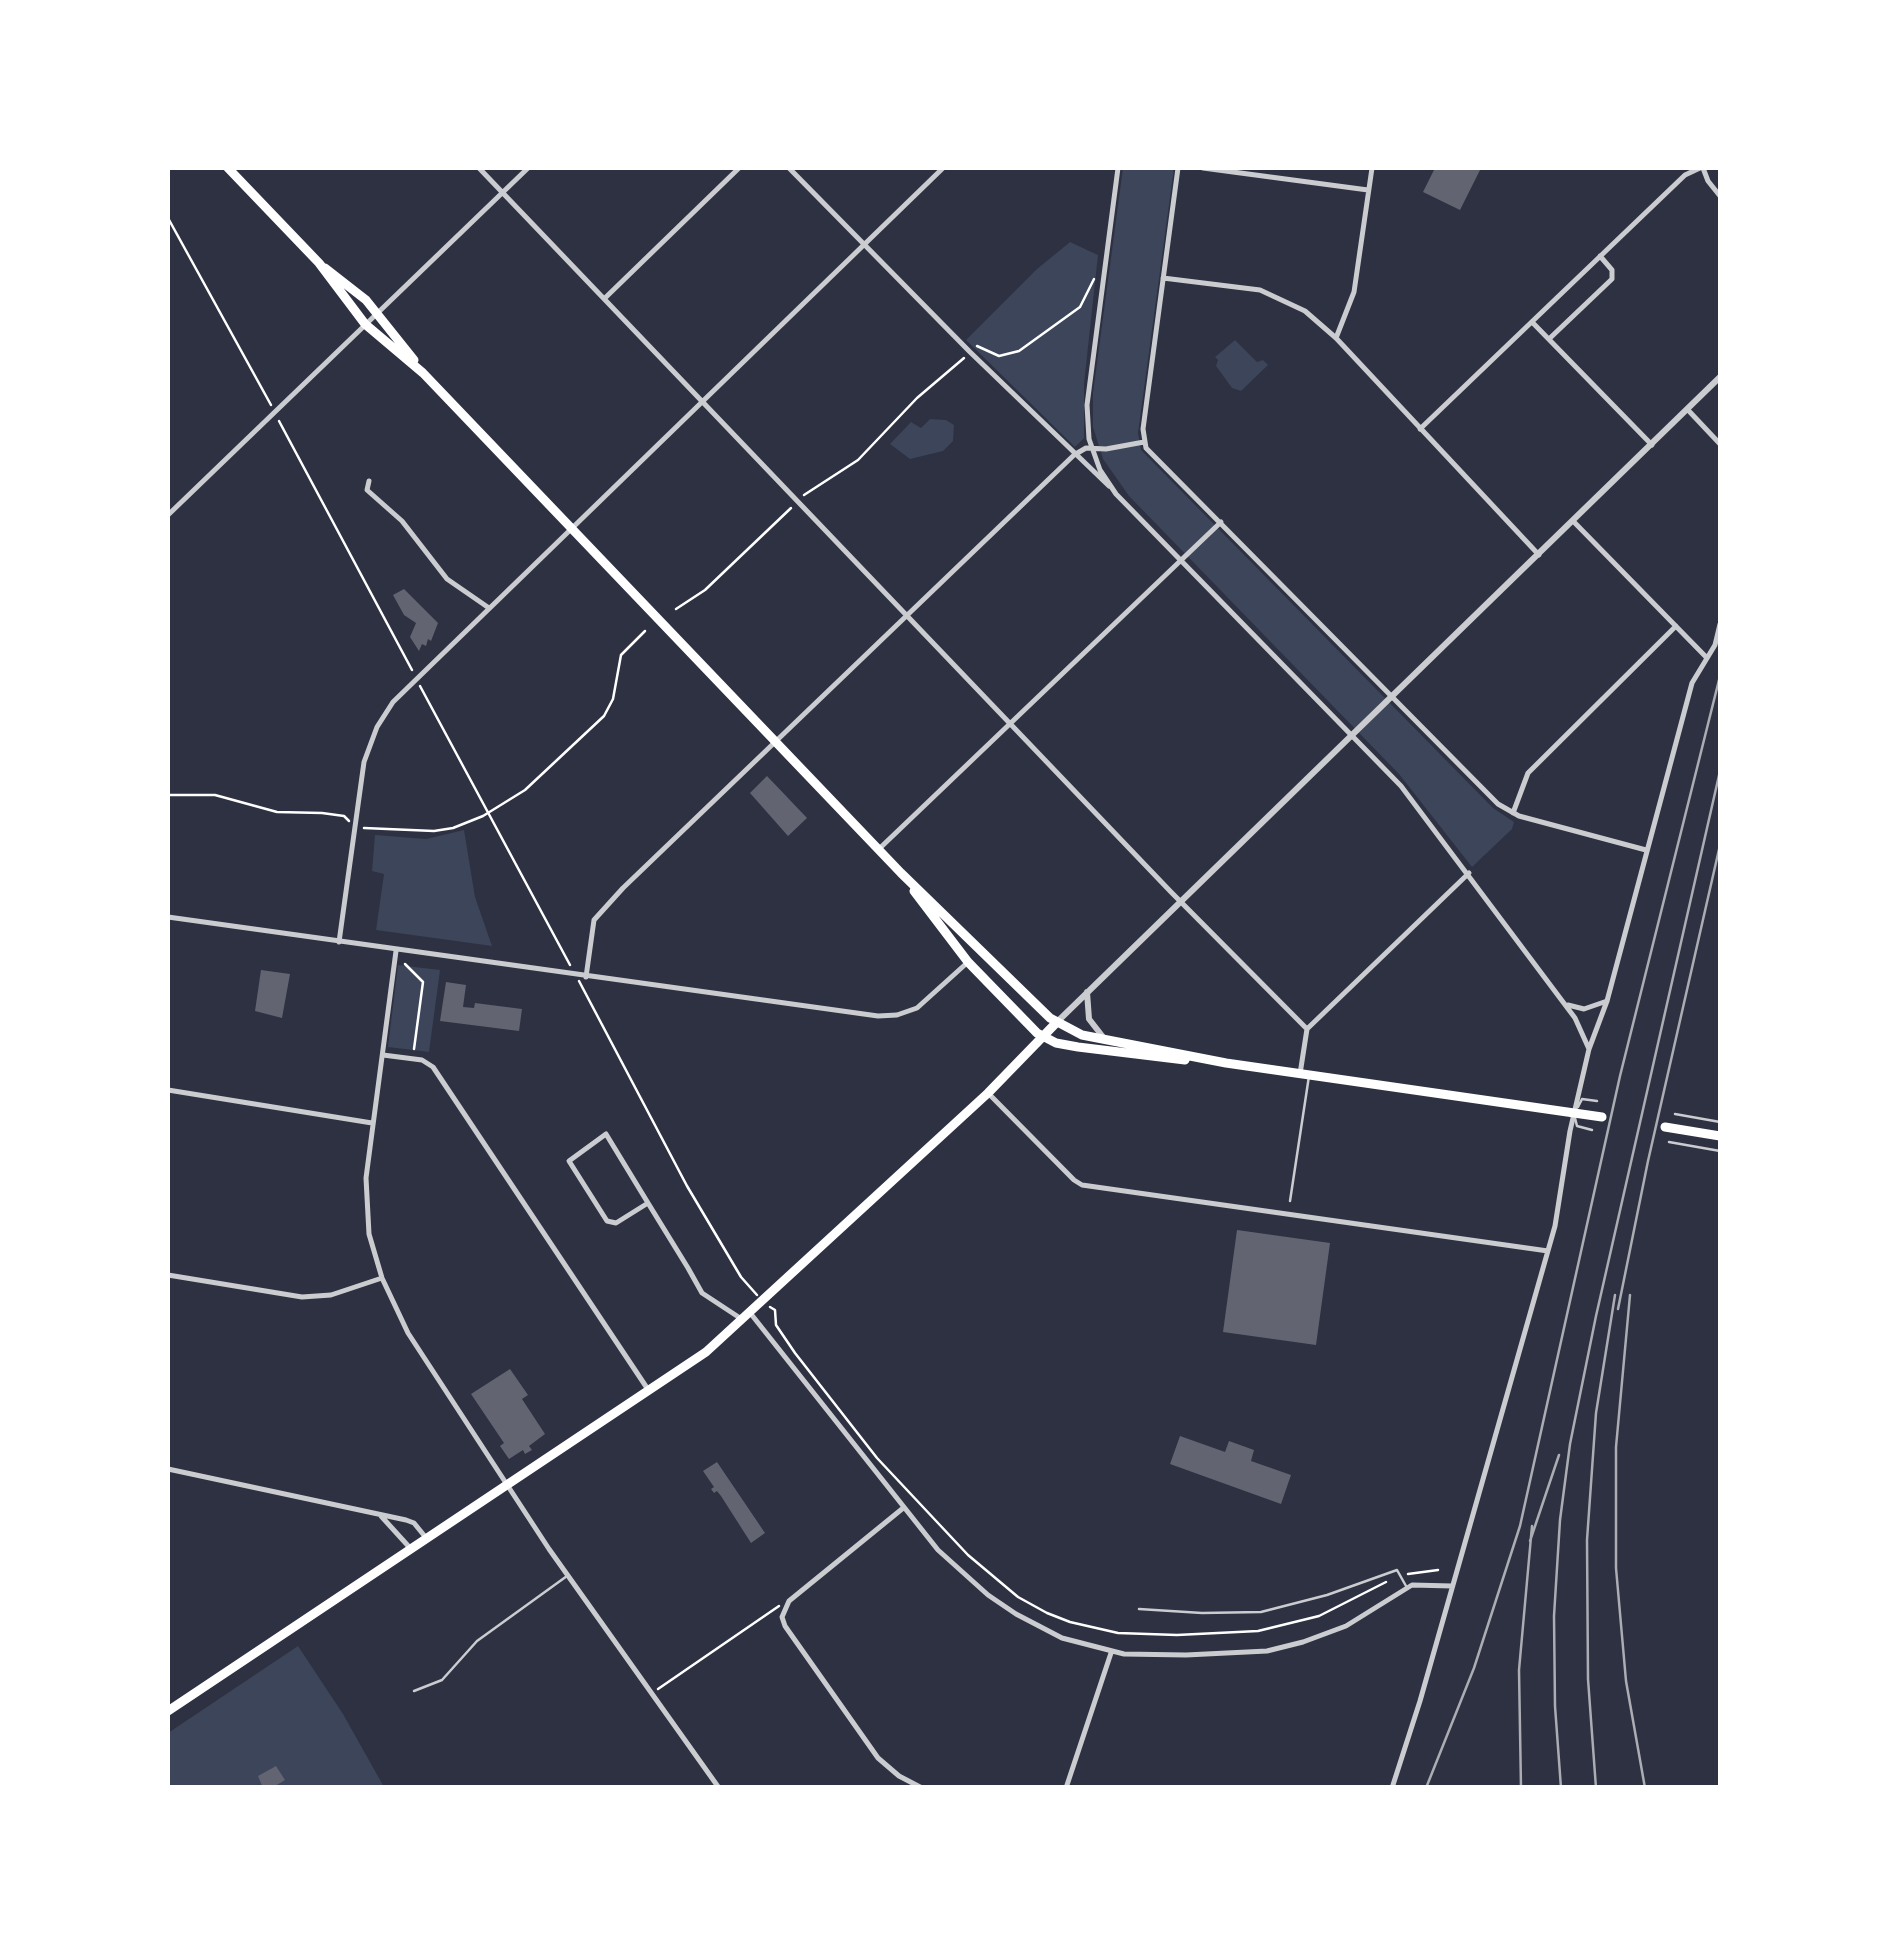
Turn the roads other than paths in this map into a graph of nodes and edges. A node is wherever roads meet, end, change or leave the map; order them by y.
1 (228, 168) edge
2 (479, 168) edge
3 (528, 168) edge
4 (739, 168) edge
5 (789, 168) edge
6 (943, 168) edge
7 (1118, 168) edge
8 (1178, 168) edge
9 (1203, 168) edge
10 (1372, 168) edge
11 (1702, 168) edge
12 (1368, 190) junction
13 (502, 192) junction
14 (1720, 196) edge
15 (864, 244) junction
16 (1600, 256) junction
17 (319, 263) junction
18 (1162, 278) junction
19 (605, 298) junction
20 (377, 312) junction
21 (1532, 321) junction
22 (366, 324) junction
23 (1336, 338) junction
24 (1549, 338) junction
25 (423, 373) junction
26 (1720, 377) edge
27 (703, 400) junction
28 (1688, 410) junction
29 (1420, 429) junction
30 (1144, 442) junction
31 (1720, 444) edge
32 (1652, 446) junction
33 (1091, 448) junction
34 (1074, 455) junction
35 (369, 481) dead end
36 (1111, 487) junction
37 (168, 515) edge
38 (1574, 521) junction
39 (1221, 522) junction
40 (572, 528) junction
41 (1539, 555) junction
42 (1181, 560) junction
43 (489, 608) junction
44 (908, 616) junction
45 (1720, 624) edge
46 (1676, 626) junction
47 (1707, 658) junction
48 (1394, 697) junction
49 (1011, 725) junction
50 (1353, 736) junction
51 (776, 742) junction
52 (1513, 813) junction
53 (879, 850) junction
54 (1646, 850) junction
55 (901, 873) junction
56 (1470, 874) junction
57 (1181, 902) junction
58 (168, 918) edge
59 (340, 942) junction
60 (396, 950) junction
61 (968, 962) junction
62 (586, 977) junction
63 (1087, 992) junction
64 (1607, 1000) junction
65 (1565, 1004) junction
66 (1056, 1022) junction
67 (1307, 1029) junction
68 (1042, 1036) junction
69 (1104, 1038) junction
70 (1589, 1049) junction
71 (382, 1055) junction
72 (1226, 1063) junction
73 (1305, 1074) junction
74 (168, 1090) edge
75 (988, 1093) junction
76 (1598, 1102) dead end
77 (1574, 1113) junction
78 (1675, 1114) dead end
79 (1602, 1117) dead end
80 (372, 1122) junction
81 (1720, 1122) edge
82 (1664, 1127) dead end
83 (1592, 1130) dead end
84 (1720, 1136) edge
85 (1669, 1142) dead end
86 (1720, 1151) edge
87 (1290, 1201) dead end
88 (648, 1203) junction
89 (1548, 1251) junction
90 (168, 1275) edge
91 (382, 1278) junction
92 (747, 1317) junction
93 (649, 1391) junction
94 (168, 1469) edge
95 (509, 1485) junction
96 (902, 1509) junction
97 (378, 1514) junction
98 (426, 1539) junction
99 (411, 1549) junction
100 (568, 1576) junction
101 (1452, 1586) junction
102 (1407, 1587) junction
103 (1138, 1609) dead end
104 (1110, 1652) junction
105 (414, 1691) dead end
106 (168, 1712) edge
107 (719, 1788) edge
108 (922, 1788) edge
109 (1066, 1788) edge
110 (1392, 1788) edge

1 - 17 main road
2 - 13 street
3 - 13 street
4 - 19 street
5 - 15 street
6 - 15 street
7 - 33 street
8 - 18 street
9 - 12 street
10 - 12 street
11 - 14 street
11 - 16 street
12 - 23 street
13 - 19 street
13 - 20 street
15 - 27 street
15 - 34 street
16 - 21 street
16 - 24 street
17 - 20 main road
17 - 22 main road
18 - 23 street
18 - 30 street
19 - 27 street
20 - 22 street
20 - 25 main road
21 - 24 street
21 - 29 street
22 - 25 main road
22 - 37 street
23 - 29 street
24 - 32 street
25 - 40 main road
26 - 28 street
27 - 40 street
27 - 44 street
28 - 31 street
28 - 32 street
29 - 41 street
30 - 33 street
30 - 39 street
32 - 38 street
33 - 34 street
33 - 36 street
34 - 36 street
34 - 44 street
35 - 43 street
36 - 42 street
38 - 41 street
38 - 46 street
39 - 42 street
39 - 48 street
40 - 43 street
40 - 51 main road
41 - 48 street
42 - 49 street
42 - 50 street
43 - 59 street
44 - 49 street
44 - 51 street
45 - 47 street
46 - 47 street
46 - 52 street
47 - 54 street
48 - 50 street
48 - 52 street
49 - 53 street
49 - 57 street
50 - 56 street
50 - 57 street
51 - 53 main road
51 - 62 street
52 - 54 street
53 - 55 main road
54 - 64 street
55 - 61 main road
55 - 66 main road
56 - 65 street
56 - 67 street
57 - 63 street
57 - 67 street
58 - 59 street
59 - 60 street
60 - 62 street
60 - 71 street
61 - 62 street
61 - 68 main road
63 - 66 street
63 - 69 street
64 - 65 street
64 - 70 street
65 - 70 street
66 - 68 main road
66 - 69 main road
67 - 73 street
68 - 72 main road
68 - 75 main road
69 - 72 main road
70 - 77 street
71 - 80 street
71 - 93 street
72 - 73 main road
73 - 77 main road
73 - 87 lane
74 - 80 street
75 - 89 street
75 - 92 main road
76 - 77 lane
77 - 79 main road
77 - 83 lane
77 - 89 street
78 - 81 lane
80 - 91 street
82 - 84 main road
85 - 86 lane
88 - 88 street
88 - 92 street
89 - 101 street
90 - 91 street
91 - 95 street
92 - 93 main road
92 - 96 street
93 - 95 main road
94 - 97 street
95 - 98 main road
95 - 100 street
96 - 104 street
96 - 108 street
97 - 98 street
97 - 99 street
98 - 99 main road
99 - 106 main road
100 - 105 lane
100 - 107 street
101 - 102 street
101 - 110 street
102 - 103 lane
102 - 104 street
104 - 109 street

